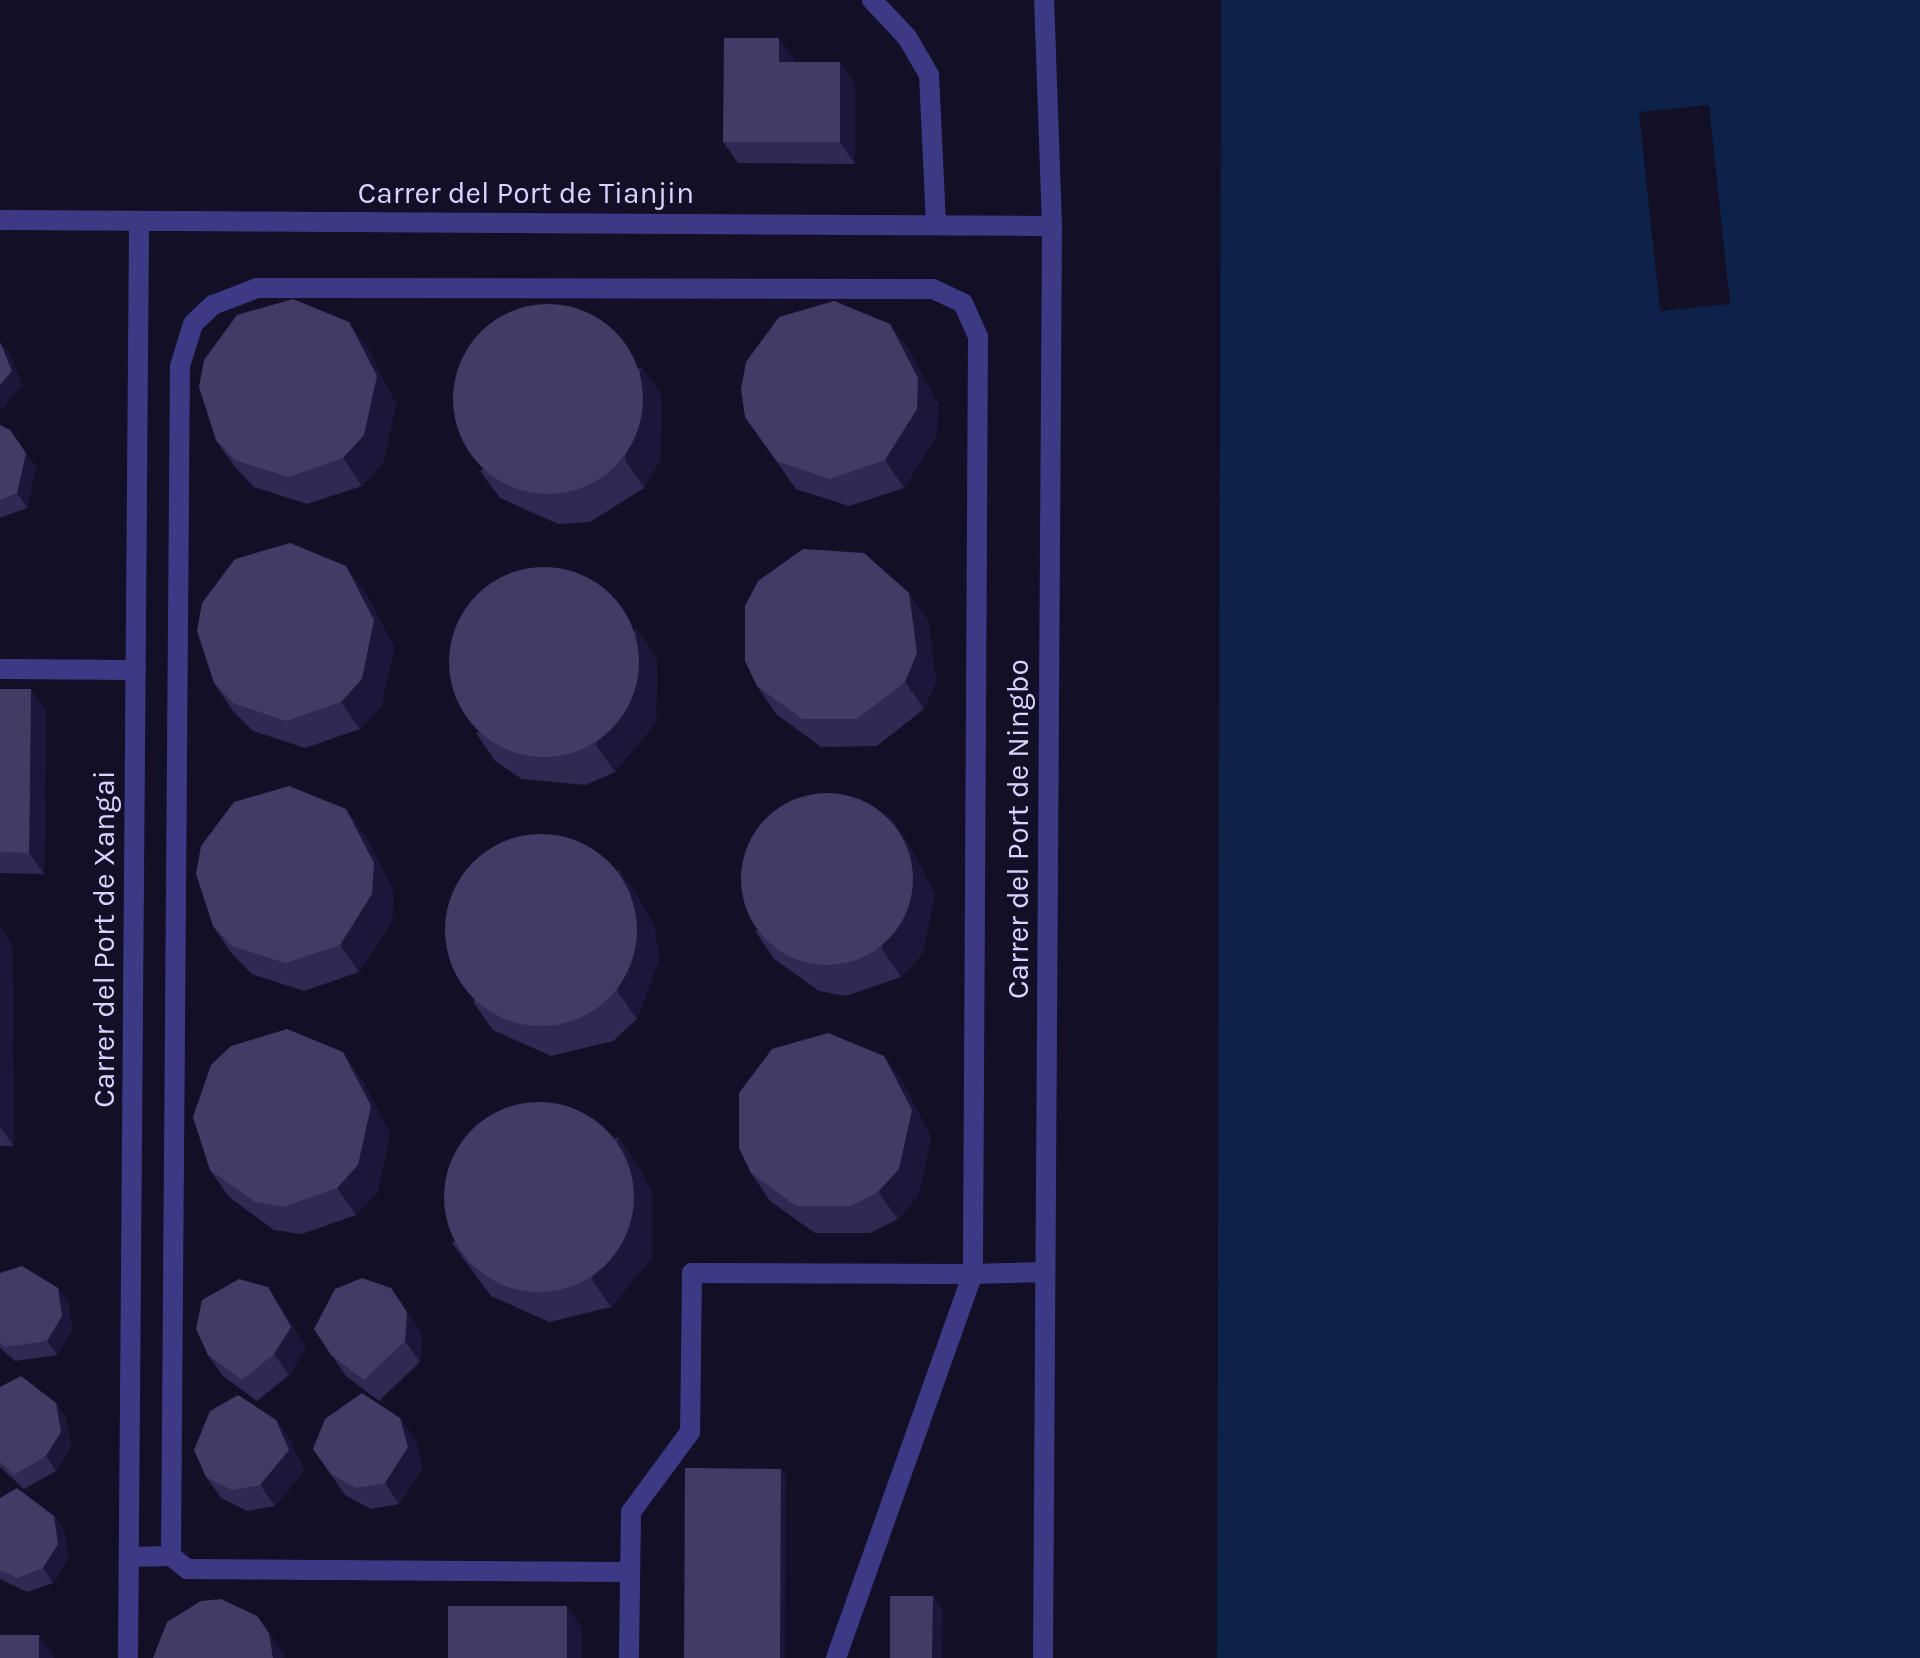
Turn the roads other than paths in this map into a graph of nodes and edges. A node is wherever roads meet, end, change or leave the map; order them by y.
1 (872, 0) edge
2 (1044, 0) edge
3 (0, 220) edge
4 (139, 221) junction
5 (936, 224) junction
6 (1052, 226) junction
7 (0, 669) edge
8 (136, 670) junction
9 (1045, 1272) junction
10 (973, 1274) junction
11 (171, 1556) junction
12 (129, 1557) junction
13 (629, 1572) junction
14 (128, 1658) edge
15 (629, 1658) edge
16 (836, 1658) edge
17 (1043, 1658) edge

1 - 5 street
2 - 6 street, Carrer del Port de Ningbo
3 - 4 street, Carrer del Port de Tianjin
4 - 5 street, Carrer del Port de Tianjin
4 - 8 street, Carrer del Port de Xangai
5 - 6 street, Carrer del Port de Tianjin
6 - 9 street, Carrer del Port de Ningbo
7 - 8 street
8 - 12 street, Carrer del Port de Xangai
9 - 10 street
9 - 17 street, Carrer del Port de Ningbo
10 - 11 street
10 - 13 street
10 - 16 street
11 - 12 street
11 - 13 street
12 - 14 street, Carrer del Port de Xangai
13 - 15 street

